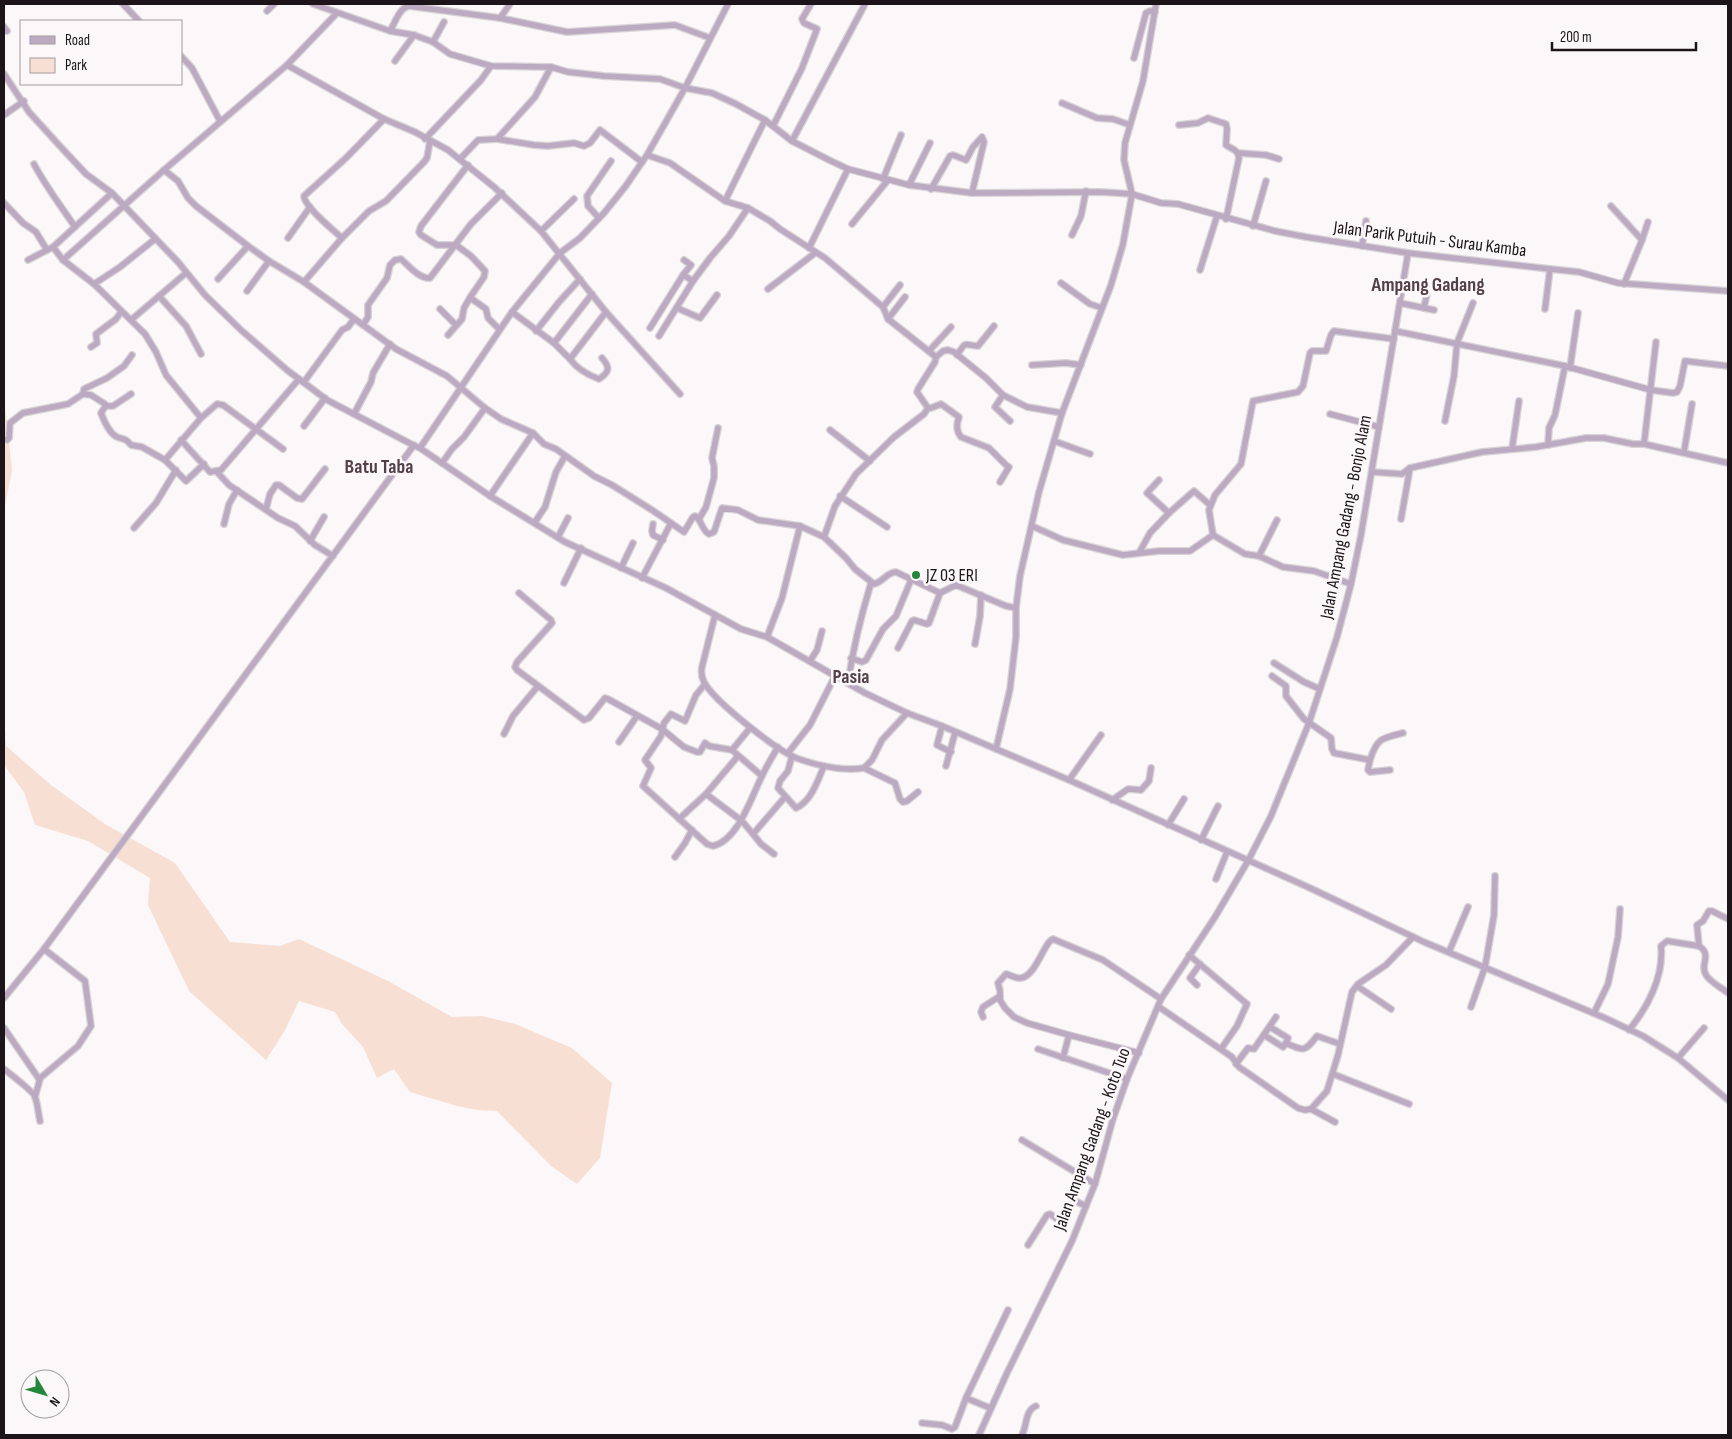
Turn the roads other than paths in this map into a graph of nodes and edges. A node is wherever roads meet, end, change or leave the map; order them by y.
1 (123, 4) edge
2 (274, 4) edge
3 (313, 4) edge
4 (510, 4) edge
5 (728, 4) edge
6 (811, 4) edge
7 (865, 4) edge
8 (1156, 4) edge
9 (266, 11) dead end
10 (1155, 12) junction
11 (338, 13) junction
12 (500, 18) junction
13 (138, 20) edge
14 (444, 22) dead end
15 (390, 31) junction
16 (414, 35) junction
17 (710, 38) junction
18 (434, 42) junction
19 (182, 57) edge
20 (1134, 58) dead end
21 (395, 61) dead end
22 (286, 66) junction
23 (491, 66) junction
24 (551, 67) junction
25 (4, 74) edge
26 (685, 88) junction
27 (24, 102) junction
28 (1062, 102) dead end
29 (4, 115) edge
30 (384, 118) junction
31 (765, 120) junction
32 (220, 121) junction
33 (1130, 125) junction
34 (1179, 125) dead end
35 (773, 126) junction
36 (901, 136) dead end
37 (497, 139) junction
38 (428, 140) junction
39 (792, 141) junction
40 (930, 143) dead end
41 (1238, 153) junction
42 (647, 155) junction
43 (460, 159) junction
44 (1279, 159) dead end
45 (611, 161) dead end
46 (642, 162) junction
47 (34, 164) dead end
48 (468, 166) junction
49 (848, 169) junction
50 (164, 170) junction
51 (885, 179) junction
52 (1266, 181) dead end
53 (909, 185) junction
54 (931, 189) junction
55 (1086, 191) junction
56 (112, 193) junction
57 (502, 193) junction
58 (972, 193) junction
59 (1132, 194) junction
60 (574, 198) dead end
61 (724, 201) junction
62 (4, 203) edge
63 (123, 206) junction
64 (1610, 206) dead end
65 (310, 208) junction
66 (748, 208) junction
67 (1218, 216) junction
68 (599, 218) junction
69 (1226, 219) junction
70 (1366, 221) dead end
71 (1648, 222) dead end
72 (852, 224) dead end
73 (1254, 226) junction
74 (75, 228) junction
75 (541, 231) junction
76 (1072, 235) dead end
77 (155, 238) junction
78 (288, 238) dead end
79 (342, 238) junction
80 (1642, 240) junction
81 (456, 245) junction
82 (248, 246) junction
83 (1362, 246) junction
84 (50, 248) junction
85 (809, 248) junction
86 (560, 253) junction
87 (815, 253) junction
88 (1408, 253) junction
89 (28, 260) dead end
90 (62, 260) junction
91 (684, 260) dead end
92 (269, 261) junction
93 (1550, 269) junction
94 (1200, 270) dead end
95 (186, 273) junction
96 (683, 276) junction
97 (580, 278) junction
98 (218, 279) dead end
99 (693, 281) junction
100 (304, 282) junction
101 (1060, 283) dead end
102 (94, 284) junction
103 (1624, 284) junction
104 (900, 285) dead end
105 (768, 289) dead end
106 (246, 291) dead end
107 (1728, 291) edge
108 (1427, 293) dead end
109 (592, 294) junction
110 (717, 295) dead end
111 (159, 296) junction
112 (471, 296) junction
113 (905, 297) dead end
114 (1472, 303) dead end
115 (1400, 304) junction
116 (883, 307) junction
117 (677, 308) junction
118 (1102, 308) junction
119 (1424, 308) junction
120 (1545, 309) dead end
121 (440, 310) dead end
122 (1434, 310) dead end
123 (121, 312) junction
124 (512, 312) junction
125 (606, 312) junction
126 (1578, 313) dead end
127 (354, 319) junction
128 (888, 319) junction
129 (131, 320) junction
130 (363, 325) junction
131 (456, 325) junction
132 (994, 326) dead end
133 (951, 327) dead end
134 (650, 328) dead end
135 (499, 329) junction
136 (536, 331) junction
137 (1395, 331) junction
138 (448, 335) dead end
139 (659, 336) dead end
140 (1394, 339) junction
141 (1656, 342) dead end
142 (554, 343) junction
143 (1457, 343) junction
144 (390, 344) junction
145 (91, 347) dead end
146 (929, 352) junction
147 (201, 354) dead end
148 (132, 355) dead end
149 (957, 355) junction
150 (936, 357) junction
151 (570, 358) junction
152 (602, 358) dead end
153 (1032, 365) dead end
154 (1081, 365) junction
155 (1728, 366) edge
156 (1568, 367) junction
157 (301, 381) junction
158 (461, 389) junction
159 (1651, 390) junction
160 (83, 394) junction
161 (131, 394) dead end
162 (680, 394) dead end
163 (1003, 395) junction
164 (325, 398) junction
165 (1519, 401) dead end
166 (1692, 404) dead end
167 (106, 406) junction
168 (485, 408) junction
169 (928, 408) junction
170 (1062, 413) junction
171 (354, 414) junction
172 (1330, 414) dead end
173 (201, 418) junction
174 (1010, 421) dead end
175 (1445, 422) dead end
176 (304, 426) dead end
177 (1379, 427) junction
178 (718, 428) dead end
179 (257, 429) junction
180 (830, 430) dead end
181 (533, 433) junction
182 (4, 439) edge
183 (181, 440) junction
184 (1054, 441) junction
185 (1644, 444) junction
186 (1548, 445) junction
187 (417, 447) junction
188 (282, 449) dead end
189 (1512, 449) junction
190 (1684, 452) junction
191 (1090, 454) dead end
192 (565, 456) junction
193 (165, 460) junction
194 (870, 461) junction
195 (442, 463) junction
196 (1728, 463) edge
197 (204, 464) junction
198 (1410, 468) junction
199 (325, 469) dead end
200 (176, 470) junction
201 (217, 472) junction
202 (1372, 472) junction
203 (1159, 480) dead end
204 (1000, 482) dead end
205 (237, 490) junction
206 (490, 496) junction
207 (840, 496) junction
208 (1210, 505) junction
209 (266, 509) junction
210 (1169, 513) junction
211 (324, 517) dead end
212 (568, 518) dead end
213 (699, 519) junction
214 (1401, 519) dead end
215 (1277, 520) dead end
216 (535, 522) junction
217 (671, 523) junction
218 (224, 524) dead end
219 (653, 524) dead end
220 (800, 526) junction
221 (1032, 526) junction
222 (887, 527) dead end
223 (134, 528) dead end
224 (1213, 535) junction
225 (558, 537) junction
226 (824, 537) junction
227 (310, 540) junction
228 (663, 540) junction
229 (633, 543) dead end
230 (581, 548) junction
231 (1139, 553) junction
232 (333, 556) junction
233 (1259, 556) junction
234 (620, 568) junction
235 (642, 578) junction
236 (910, 580) junction
237 (871, 583) junction
238 (564, 584) dead end
239 (1351, 584) junction
240 (519, 593) dead end
241 (940, 593) junction
242 (981, 595) junction
243 (1016, 608) junction
244 (715, 615) junction
245 (822, 631) dead end
246 (767, 637) junction
247 (975, 644) dead end
248 (898, 648) dead end
249 (851, 658) junction
250 (810, 661) junction
251 (1274, 663) dead end
252 (835, 676) junction
253 (1272, 676) dead end
254 (848, 682) junction
255 (705, 684) junction
256 (538, 686) junction
257 (1320, 689) junction
258 (907, 714) junction
259 (637, 716) junction
260 (1309, 723) junction
261 (942, 726) junction
262 (750, 728) junction
263 (662, 729) junction
264 (956, 733) junction
265 (1403, 733) dead end
266 (504, 734) dead end
267 (1102, 735) dead end
268 (619, 742) dead end
269 (778, 747) junction
270 (996, 749) junction
271 (732, 750) junction
272 (951, 752) junction
273 (790, 755) junction
274 (738, 756) junction
275 (1370, 760) junction
276 (824, 766) junction
277 (946, 766) dead end
278 (864, 768) junction
279 (1151, 768) dead end
280 (1390, 770) dead end
281 (762, 776) junction
282 (1069, 780) junction
283 (918, 792) dead end
284 (706, 794) junction
285 (786, 797) junction
286 (1184, 799) dead end
287 (1112, 800) junction
288 (1218, 806) dead end
289 (679, 819) junction
290 (742, 820) junction
291 (1168, 825) junction
292 (692, 830) junction
293 (753, 834) junction
294 (1201, 840) junction
295 (1227, 852) junction
296 (774, 854) dead end
297 (675, 857) dead end
298 (1248, 861) junction
299 (1495, 876) dead end
300 (1216, 879) dead end
301 (1468, 907) dead end
302 (1620, 909) dead end
303 (1728, 920) edge
304 (1413, 937) junction
305 (1699, 946) junction
306 (44, 949) junction
307 (1449, 952) junction
308 (1190, 955) junction
309 (1200, 964) junction
310 (1485, 967) junction
311 (1197, 985) dead end
312 (1357, 986) junction
313 (1728, 993) edge
314 (1000, 996) junction
315 (4, 998) edge
316 (1161, 999) junction
317 (1158, 1007) junction
318 (1471, 1007) dead end
319 (1391, 1009) dead end
320 (1594, 1014) junction
321 (983, 1017) dead end
322 (1276, 1017) dead end
323 (1270, 1027) junction
324 (4, 1028) edge
325 (1704, 1028) dead end
326 (1629, 1030) junction
327 (1069, 1035) junction
328 (1264, 1035) junction
329 (1286, 1043) junction
330 (1340, 1044) junction
331 (1038, 1048) dead end
332 (1221, 1049) junction
333 (1139, 1053) junction
334 (1063, 1058) junction
335 (1678, 1058) junction
336 (1236, 1064) junction
337 (4, 1068) edge
338 (1333, 1074) junction
339 (1127, 1078) junction
340 (40, 1079) junction
341 (35, 1097) junction
342 (1728, 1100) edge
343 (1409, 1104) dead end
344 (1311, 1109) junction
345 (40, 1121) dead end
346 (1335, 1122) dead end
347 (1022, 1140) dead end
348 (1095, 1184) junction
349 (1086, 1206) junction
350 (1028, 1245) dead end
351 (1008, 1310) dead end
352 (966, 1398) junction
353 (1036, 1406) dead end
354 (990, 1408) junction
355 (922, 1423) dead end
356 (979, 1435) edge
357 (1022, 1435) edge

1 - 13 street
2 - 9 street
3 - 11 street, Jalan Parik Putuih - Surau Kamba
4 - 12 street
5 - 17 street
6 - 35 street
7 - 39 street
8 - 10 street
10 - 20 street
10 - 33 street
11 - 15 street, Jalan Parik Putuih - Surau Kamba
11 - 22 street
12 - 15 street
12 - 17 street
14 - 18 street
15 - 16 street, Jalan Parik Putuih - Surau Kamba
16 - 18 street, Jalan Parik Putuih - Surau Kamba
16 - 21 street
17 - 26 street
18 - 23 street, Jalan Parik Putuih - Surau Kamba
19 - 32 street
22 - 30 street
22 - 32 street
23 - 24 street, Jalan Parik Putuih - Surau Kamba
23 - 38 street
24 - 26 street, Jalan Parik Putuih - Surau Kamba
24 - 37 street
25 - 27 street
26 - 31 street, Jalan Parik Putuih - Surau Kamba
26 - 42 street
27 - 29 street
27 - 56 street
28 - 33 street
30 - 38 street
30 - 65 street
31 - 35 street, Jalan Parik Putuih - Surau Kamba
31 - 61 street
32 - 50 street
33 - 59 street
34 - 41 street
35 - 39 street, Jalan Parik Putuih - Surau Kamba
36 - 51 street
37 - 43 street
37 - 46 street
38 - 43 street
38 - 79 street
39 - 49 street, Jalan Parik Putuih - Surau Kamba
40 - 53 street
41 - 44 street
41 - 69 street
42 - 46 street
42 - 61 street
43 - 48 street
45 - 68 street
46 - 68 street
47 - 74 street
48 - 57 street
48 - 81 street
49 - 51 street, Jalan Parik Putuih - Surau Kamba
49 - 85 street
50 - 63 street
50 - 82 street
51 - 53 street, Jalan Parik Putuih - Surau Kamba
51 - 72 street
52 - 73 street
53 - 54 street, Jalan Parik Putuih - Surau Kamba
54 - 58 street, Jalan Parik Putuih - Surau Kamba
54 - 58 street
55 - 58 street, Jalan Parik Putuih - Surau Kamba
55 - 59 street, Jalan Parik Putuih - Surau Kamba
55 - 76 street
56 - 63 street
56 - 74 street
57 - 75 street
57 - 81 street
59 - 67 street, Jalan Parik Putuih - Surau Kamba
59 - 118 street
60 - 75 street
61 - 66 street
62 - 84 street
63 - 77 street
63 - 90 street
64 - 80 street
65 - 78 street
65 - 79 street
66 - 85 street
66 - 99 street
67 - 69 street, Jalan Parik Putuih - Surau Kamba
67 - 94 street
68 - 86 street
69 - 73 street, Jalan Parik Putuih - Surau Kamba
70 - 83 street
71 - 80 street
73 - 83 street, Jalan Parik Putuih - Surau Kamba
74 - 84 street
75 - 86 street
77 - 95 street
77 - 102 street
79 - 100 street
80 - 103 street
81 - 112 street
81 - 130 street
82 - 92 street
82 - 98 street
83 - 88 street, Jalan Parik Putuih - Surau Kamba
84 - 89 street
84 - 90 street
85 - 87 street
86 - 97 street
86 - 124 street
87 - 105 street
87 - 116 street
88 - 93 street, Jalan Parik Putuih - Surau Kamba
88 - 115 street, Jalan Ampang Gadang - Bonjo Alam
90 - 102 street
91 - 96 street
92 - 100 street
92 - 106 street
93 - 103 street, Jalan Parik Putuih - Surau Kamba
93 - 120 street
95 - 111 street
95 - 157 street
96 - 99 street
96 - 134 street
97 - 109 street
97 - 136 street
99 - 117 street
100 - 127 street
101 - 118 street
102 - 123 street
103 - 107 street, Jalan Parik Putuih - Surau Kamba
104 - 116 street
108 - 119 street
109 - 125 street
109 - 142 street
110 - 117 street
111 - 129 street
111 - 147 street
112 - 131 street
112 - 135 street
113 - 128 street
114 - 143 street
115 - 119 street
115 - 137 street, Jalan Ampang Gadang - Bonjo Alam
116 - 128 street
117 - 139 street
118 - 154 street
119 - 122 street
121 - 131 street
123 - 129 street
123 - 145 street
124 - 135 street
124 - 136 street
125 - 151 street
125 - 162 street
126 - 156 street
127 - 130 street
127 - 157 street
128 - 146 street
129 - 173 street
130 - 144 street
131 - 138 street
132 - 149 street
133 - 146 street
135 - 158 street
136 - 142 street
137 - 140 street, Jalan Ampang Gadang - Bonjo Alam
137 - 143 street
140 - 177 street, Jalan Ampang Gadang - Bonjo Alam
140 - 208 street
141 - 159 street
142 - 151 street
143 - 156 street
143 - 175 street
144 - 158 street
144 - 171 street
146 - 150 street
148 - 160 street
149 - 150 street
149 - 163 street
150 - 169 street
151 - 152 street
153 - 154 street
154 - 170 street
155 - 159 street
156 - 159 street
156 - 186 street
157 - 164 street
157 - 179 street
158 - 168 street
158 - 187 street
159 - 185 street
160 - 167 street
160 - 182 street
161 - 167 street
163 - 170 street
163 - 174 street
164 - 171 street
164 - 176 street
165 - 189 street
166 - 190 street
167 - 193 street
168 - 181 street
168 - 195 street
169 - 194 street
169 - 204 street
170 - 184 street
171 - 187 street
172 - 177 street
173 - 179 street
173 - 183 street
177 - 202 street, Jalan Ampang Gadang - Bonjo Alam
178 - 213 street
179 - 188 street
179 - 201 street
180 - 194 street
181 - 192 street
181 - 206 street
183 - 193 street
183 - 197 street
184 - 191 street
184 - 221 street
185 - 186 street
185 - 190 street
186 - 189 street
187 - 195 street
187 - 232 street
189 - 198 street
190 - 196 street
192 - 216 street
192 - 217 street
193 - 200 street
194 - 207 street
195 - 206 street
197 - 200 street
197 - 201 street
198 - 202 street
198 - 214 street
199 - 209 street
200 - 223 street
201 - 205 street
202 - 239 street, Jalan Ampang Gadang - Bonjo Alam
203 - 210 street
205 - 209 street
205 - 218 street
206 - 216 street
207 - 222 street
207 - 226 street
208 - 210 street
208 - 224 street
209 - 227 street
210 - 231 street
211 - 227 street
212 - 225 street
213 - 217 street
213 - 220 street
215 - 233 street
216 - 225 street
217 - 228 street
219 - 228 street
220 - 226 street
220 - 246 street
221 - 231 street
221 - 243 street
224 - 231 street
224 - 233 street
225 - 230 street
226 - 237 street
227 - 232 street
228 - 235 street
229 - 234 street
230 - 234 street
230 - 238 street
232 - 306 street
233 - 239 street
234 - 235 street
235 - 244 street
236 - 237 street
236 - 241 street
236 - 249 street
237 - 249 street
239 - 257 street, Jalan Ampang Gadang - Bonjo Alam
240 - 256 street
241 - 242 street
241 - 248 street
242 - 243 street
242 - 247 street
243 - 270 street
244 - 246 street
244 - 255 street
245 - 250 street
246 - 250 street
249 - 254 street
250 - 252 street
251 - 257 street
252 - 254 street
252 - 273 street
253 - 260 street
254 - 258 street
255 - 262 street
255 - 263 street
256 - 259 street
256 - 266 street
257 - 260 street, Jalan Ampang Gadang - Bonjo Alam
258 - 261 street
258 - 278 street
259 - 263 street
259 - 268 street
260 - 275 street
260 - 298 street, Jalan Ampang Gadang - Bonjo Alam
261 - 264 street
261 - 272 street
262 - 269 street
262 - 271 street
263 - 271 street
263 - 289 street
264 - 270 street
264 - 272 street
265 - 275 street
267 - 282 street
269 - 273 street
269 - 281 street
270 - 282 street
271 - 274 street
272 - 277 street
273 - 276 street
273 - 285 street
274 - 281 street
274 - 284 street
275 - 280 street
276 - 278 street
276 - 285 street
278 - 283 street
279 - 287 street
281 - 290 street
282 - 287 street
284 - 289 street
284 - 290 street
285 - 293 street
286 - 291 street
287 - 291 street
288 - 294 street
289 - 292 street
290 - 292 street
290 - 293 street
291 - 294 street
292 - 297 street
293 - 296 street
294 - 295 street
295 - 298 street
295 - 300 street
298 - 304 street
298 - 308 street, Jalan Ampang Gadang - Koto Tuo
299 - 310 street
301 - 307 street
302 - 320 street
303 - 305 street
304 - 307 street
304 - 312 street
305 - 313 street
305 - 326 street
306 - 315 street
306 - 340 street
307 - 310 street
308 - 309 street
308 - 316 street, Jalan Ampang Gadang - Koto Tuo
309 - 311 street
309 - 332 street
310 - 318 street
310 - 320 street
312 - 319 street
312 - 330 street
314 - 316 street
314 - 321 street
314 - 327 street
316 - 317 street, Jalan Ampang Gadang - Koto Tuo
317 - 332 street
317 - 333 street, Jalan Ampang Gadang - Koto Tuo
320 - 326 street
322 - 323 street
323 - 328 street
323 - 329 street
324 - 340 street
325 - 335 street
326 - 335 street
327 - 333 street
327 - 334 street
328 - 329 street
328 - 336 street
329 - 330 street
330 - 338 street
331 - 334 street
332 - 336 street
333 - 339 street, Jalan Ampang Gadang - Koto Tuo
334 - 339 street
335 - 342 street
336 - 344 street
337 - 341 street
338 - 343 street
338 - 344 street
339 - 348 street, Jalan Ampang Gadang - Koto Tuo
340 - 341 street
341 - 345 street
344 - 346 street
347 - 348 street
348 - 349 street, Jalan Ampang Gadang - Koto Tuo
349 - 350 street
349 - 354 street, Jalan Ampang Gadang - Koto Tuo
351 - 352 street
352 - 354 street
352 - 355 street
353 - 357 street
354 - 356 street, Jalan Ampang Gadang - Koto Tuo

